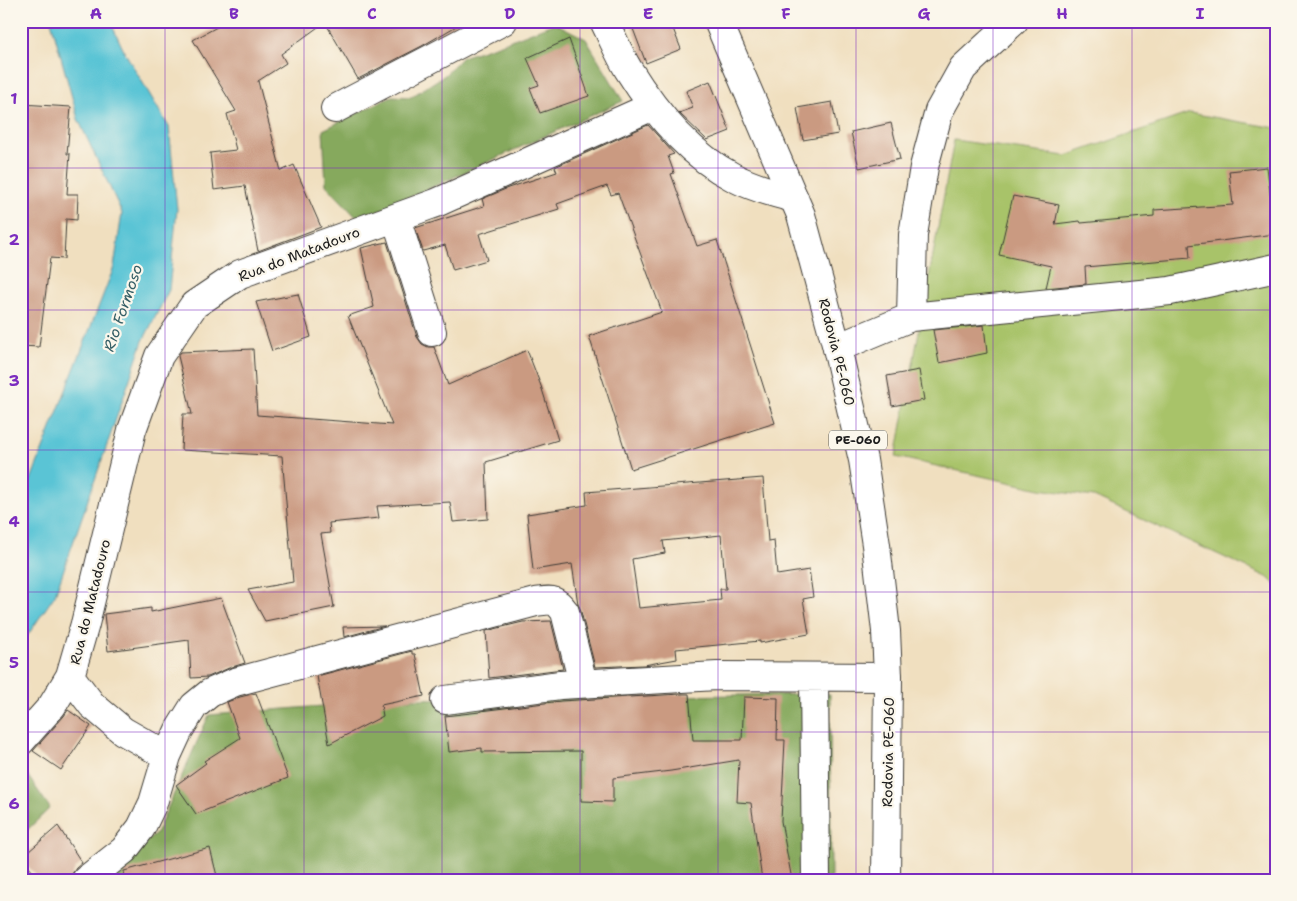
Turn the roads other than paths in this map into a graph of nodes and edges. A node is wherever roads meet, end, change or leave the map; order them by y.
1 (503, 21) edge
2 (604, 21) edge
3 (718, 21) edge
4 (1014, 21) edge
5 (653, 106) junction
6 (335, 109) dead end
7 (794, 198) junction
8 (396, 218) junction
9 (1276, 268) edge
10 (910, 317) junction
11 (432, 332) dead end
12 (837, 348) junction
13 (70, 676) junction
14 (814, 677) junction
15 (888, 677) junction
16 (583, 684) junction
17 (445, 700) dead end
18 (21, 741) edge
19 (167, 756) junction
20 (86, 880) edge
21 (816, 880) edge
22 (886, 880) edge

1 - 6 street
2 - 5 street
3 - 7 street, Rodovia PE-060 / PE-060
4 - 10 street
5 - 7 street
5 - 8 street, Rua do Matadouro
7 - 12 street, Rodovia PE-060 / PE-060
8 - 11 street
8 - 13 street, Rua do Matadouro
9 - 10 street
10 - 12 street
12 - 15 street, Rodovia PE-060 / PE-060
13 - 18 street, Rua do Matadouro
13 - 19 street
14 - 15 street
14 - 16 street
14 - 21 street
15 - 22 street, Rodovia PE-060 / PE-060
16 - 17 street
16 - 19 street
19 - 20 street

